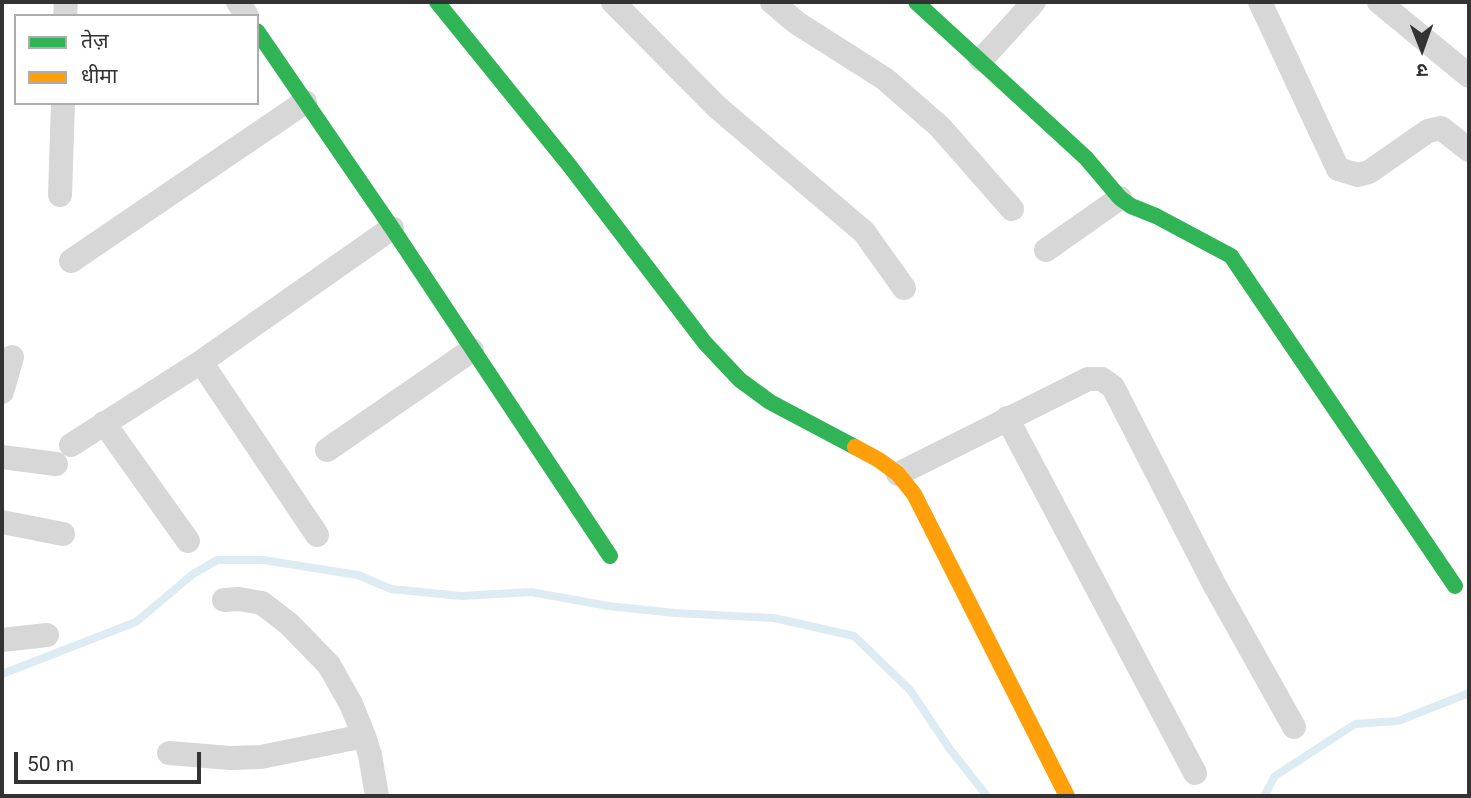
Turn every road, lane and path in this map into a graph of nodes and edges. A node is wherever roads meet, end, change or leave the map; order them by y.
1 (437, 2) edge
2 (613, 2) edge
3 (772, 2) edge
4 (916, 2) edge
5 (1034, 2) edge
6 (1260, 2) edge
7 (1379, 2) edge
8 (259, 34) edge
9 (981, 60) junction
10 (1469, 76) edge
11 (305, 102) junction
12 (63, 105) edge
13 (1469, 150) edge
14 (60, 195) dead end
15 (1120, 198) junction
16 (1012, 209) dead end
17 (392, 228) junction
18 (1046, 250) dead end
19 (71, 261) dead end
20 (904, 288) dead end
21 (472, 350) junction
22 (12, 357) dead end
23 (201, 362) junction
24 (2, 392) edge
25 (1007, 418) junction
26 (104, 423) junction
27 (327, 450) dead end
28 (2, 457) edge
29 (898, 474) junction
30 (2, 522) edge
31 (63, 534) dead end
32 (317, 536) dead end
33 (188, 541) dead end
34 (610, 556) dead end
35 (1455, 586) dead end
36 (224, 600) dead end
37 (47, 635) dead end
38 (2, 640) edge
39 (1294, 727) dead end
40 (365, 736) junction
41 (169, 754) dead end
42 (1195, 772) dead end
43 (377, 796) edge
44 (1067, 796) edge

1 - 29 street
2 - 20 street
3 - 16 street
4 - 9 street
5 - 9 street
6 - 13 street
7 - 10 street
8 - 11 street
9 - 15 street
11 - 17 street
11 - 19 street
12 - 14 street
15 - 18 street
15 - 35 street
17 - 21 street
17 - 23 street
21 - 27 street
21 - 34 street
22 - 24 street
23 - 26 street
23 - 32 street
25 - 29 street
25 - 39 street
25 - 42 street
26 - 28 street
26 - 33 street
29 - 44 street
30 - 31 street
36 - 40 street
37 - 38 street
40 - 41 street
40 - 43 street

